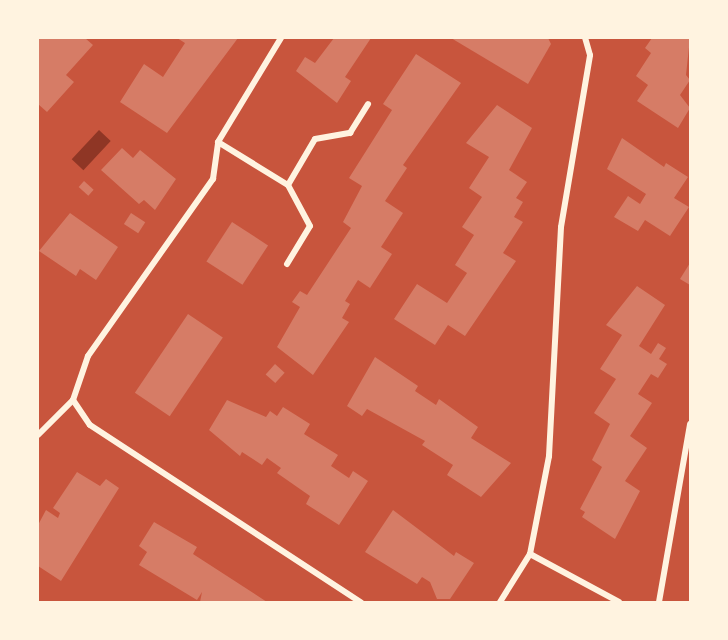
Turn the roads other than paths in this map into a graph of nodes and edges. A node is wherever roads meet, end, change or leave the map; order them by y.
1 (280, 38) edge
2 (585, 38) edge
3 (368, 104) dead end
4 (218, 142) junction
5 (288, 185) junction
6 (287, 264) dead end
7 (73, 400) junction
8 (690, 424) edge
9 (38, 435) edge
10 (530, 554) junction
11 (361, 603) edge
12 (500, 603) edge
13 (619, 603) edge
14 (659, 603) edge

1 - 4 street
2 - 10 street
3 - 5 street
4 - 5 street
4 - 7 street
5 - 6 street
7 - 9 street
7 - 11 street
8 - 14 street
10 - 12 street
10 - 13 street

